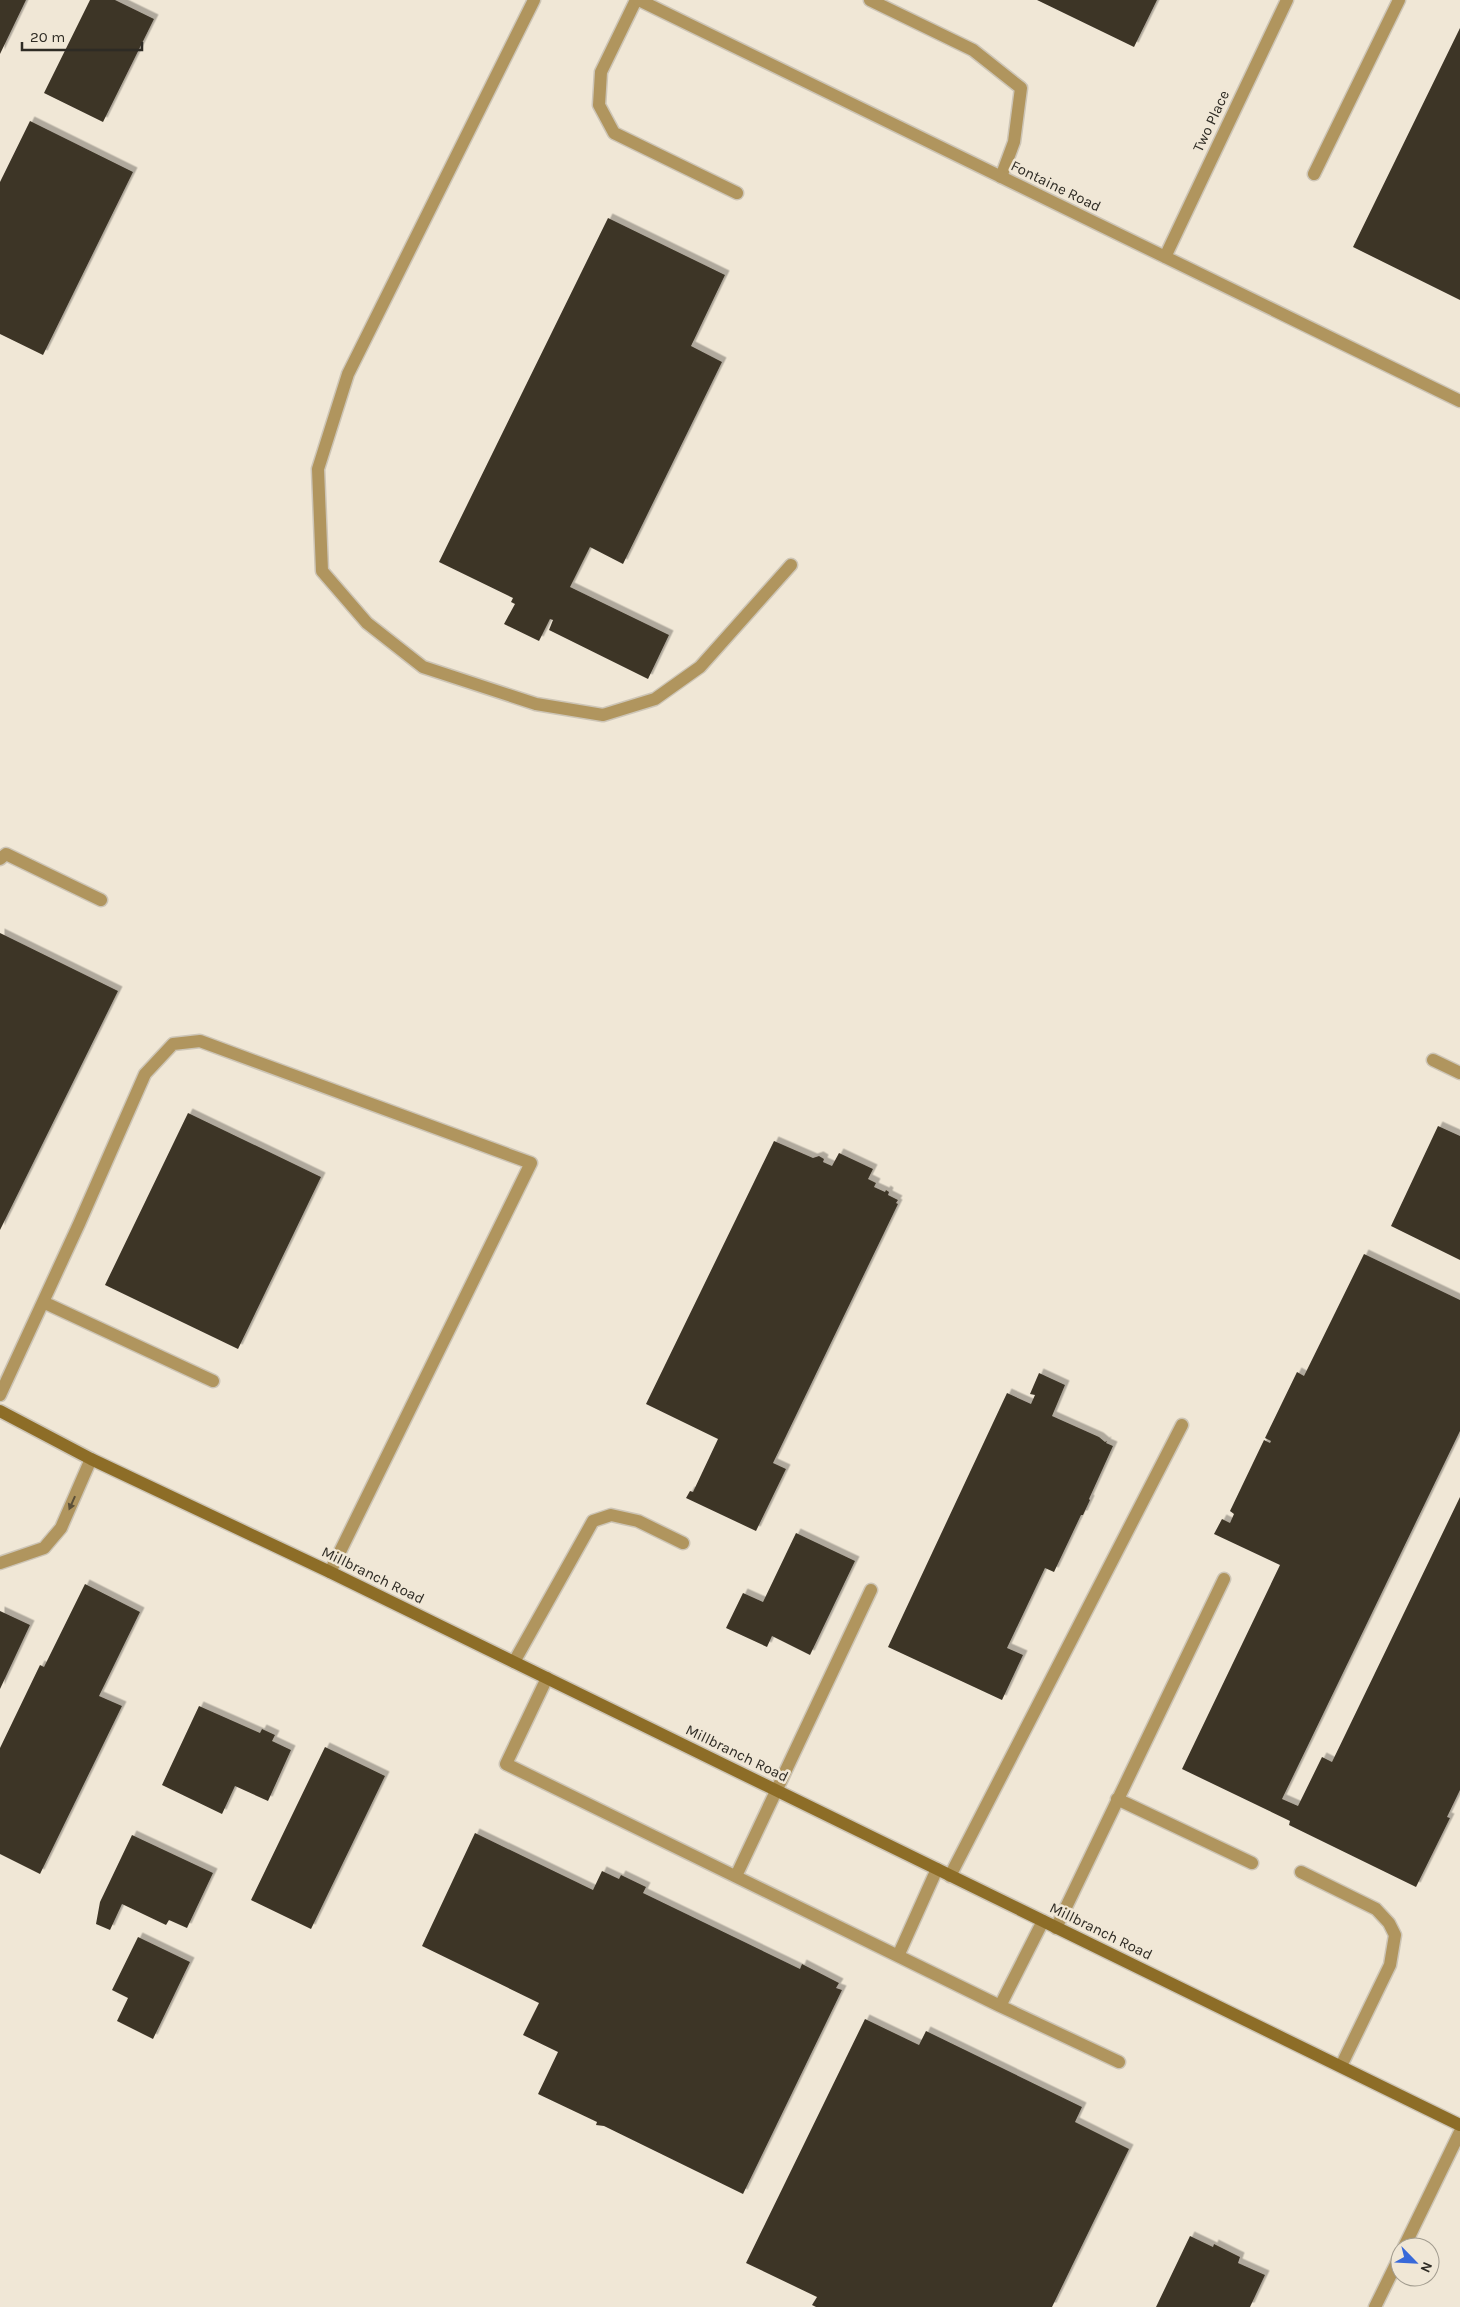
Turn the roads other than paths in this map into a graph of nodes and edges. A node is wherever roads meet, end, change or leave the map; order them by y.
1 (534, 0) edge
2 (637, 0) edge
3 (870, 0) edge
4 (1287, 0) edge
5 (1399, 0) edge
6 (1314, 174) dead end
7 (1001, 177) junction
8 (737, 193) dead end
9 (1165, 257) junction
10 (1460, 401) edge
11 (791, 565) dead end
12 (0, 859) edge
13 (101, 900) dead end
14 (1433, 1060) dead end
15 (1460, 1073) edge
16 (43, 1302) junction
17 (214, 1381) dead end
18 (0, 1395) edge
19 (0, 1411) edge
20 (1182, 1426) dead end
21 (91, 1458) junction
22 (683, 1543) dead end
23 (0, 1563) edge
24 (330, 1572) junction
25 (1224, 1579) dead end
26 (871, 1590) dead end
27 (514, 1662) junction
28 (547, 1678) junction
29 (775, 1790) junction
30 (1117, 1799) junction
31 (1252, 1863) dead end
32 (937, 1869) junction
33 (1301, 1872) dead end
34 (736, 1876) junction
35 (950, 1876) junction
36 (1043, 1921) junction
37 (1056, 1928) junction
38 (898, 1956) junction
39 (1000, 2006) junction
40 (1120, 2062) dead end
41 (1341, 2066) junction
42 (1460, 2125) edge
43 (1460, 2132) edge
44 (1409, 2237) edge
45 (1390, 2276) edge
46 (1375, 2307) edge

1 - 11 street
2 - 7 street, Fontaine Road
2 - 8 street
3 - 7 street
4 - 9 street, Two Place
5 - 6 street
7 - 9 street, Fontaine Road
9 - 10 street, Fontaine Road
12 - 13 street
14 - 15 street
16 - 17 street
16 - 18 street
16 - 24 street
19 - 21 main road, Millbranch Road
20 - 35 street
21 -> 23 street
21 - 24 main road, Millbranch Road
22 - 27 street
24 - 27 main road, Millbranch Road
25 - 30 street
26 - 29 street
27 - 28 main road, Millbranch Road
28 - 29 main road, Millbranch Road
28 - 34 street
29 - 32 main road, Millbranch Road
29 - 34 street
30 - 31 street
30 - 37 street
32 - 35 main road, Millbranch Road
32 - 38 street
33 - 41 street
34 - 38 street
35 - 36 main road, Millbranch Road
36 - 37 main road, Millbranch Road
36 - 39 street
37 - 41 main road, Millbranch Road
38 - 39 street
39 - 40 street
41 - 42 main road, Millbranch Road
43 - 44 street
45 - 46 street

